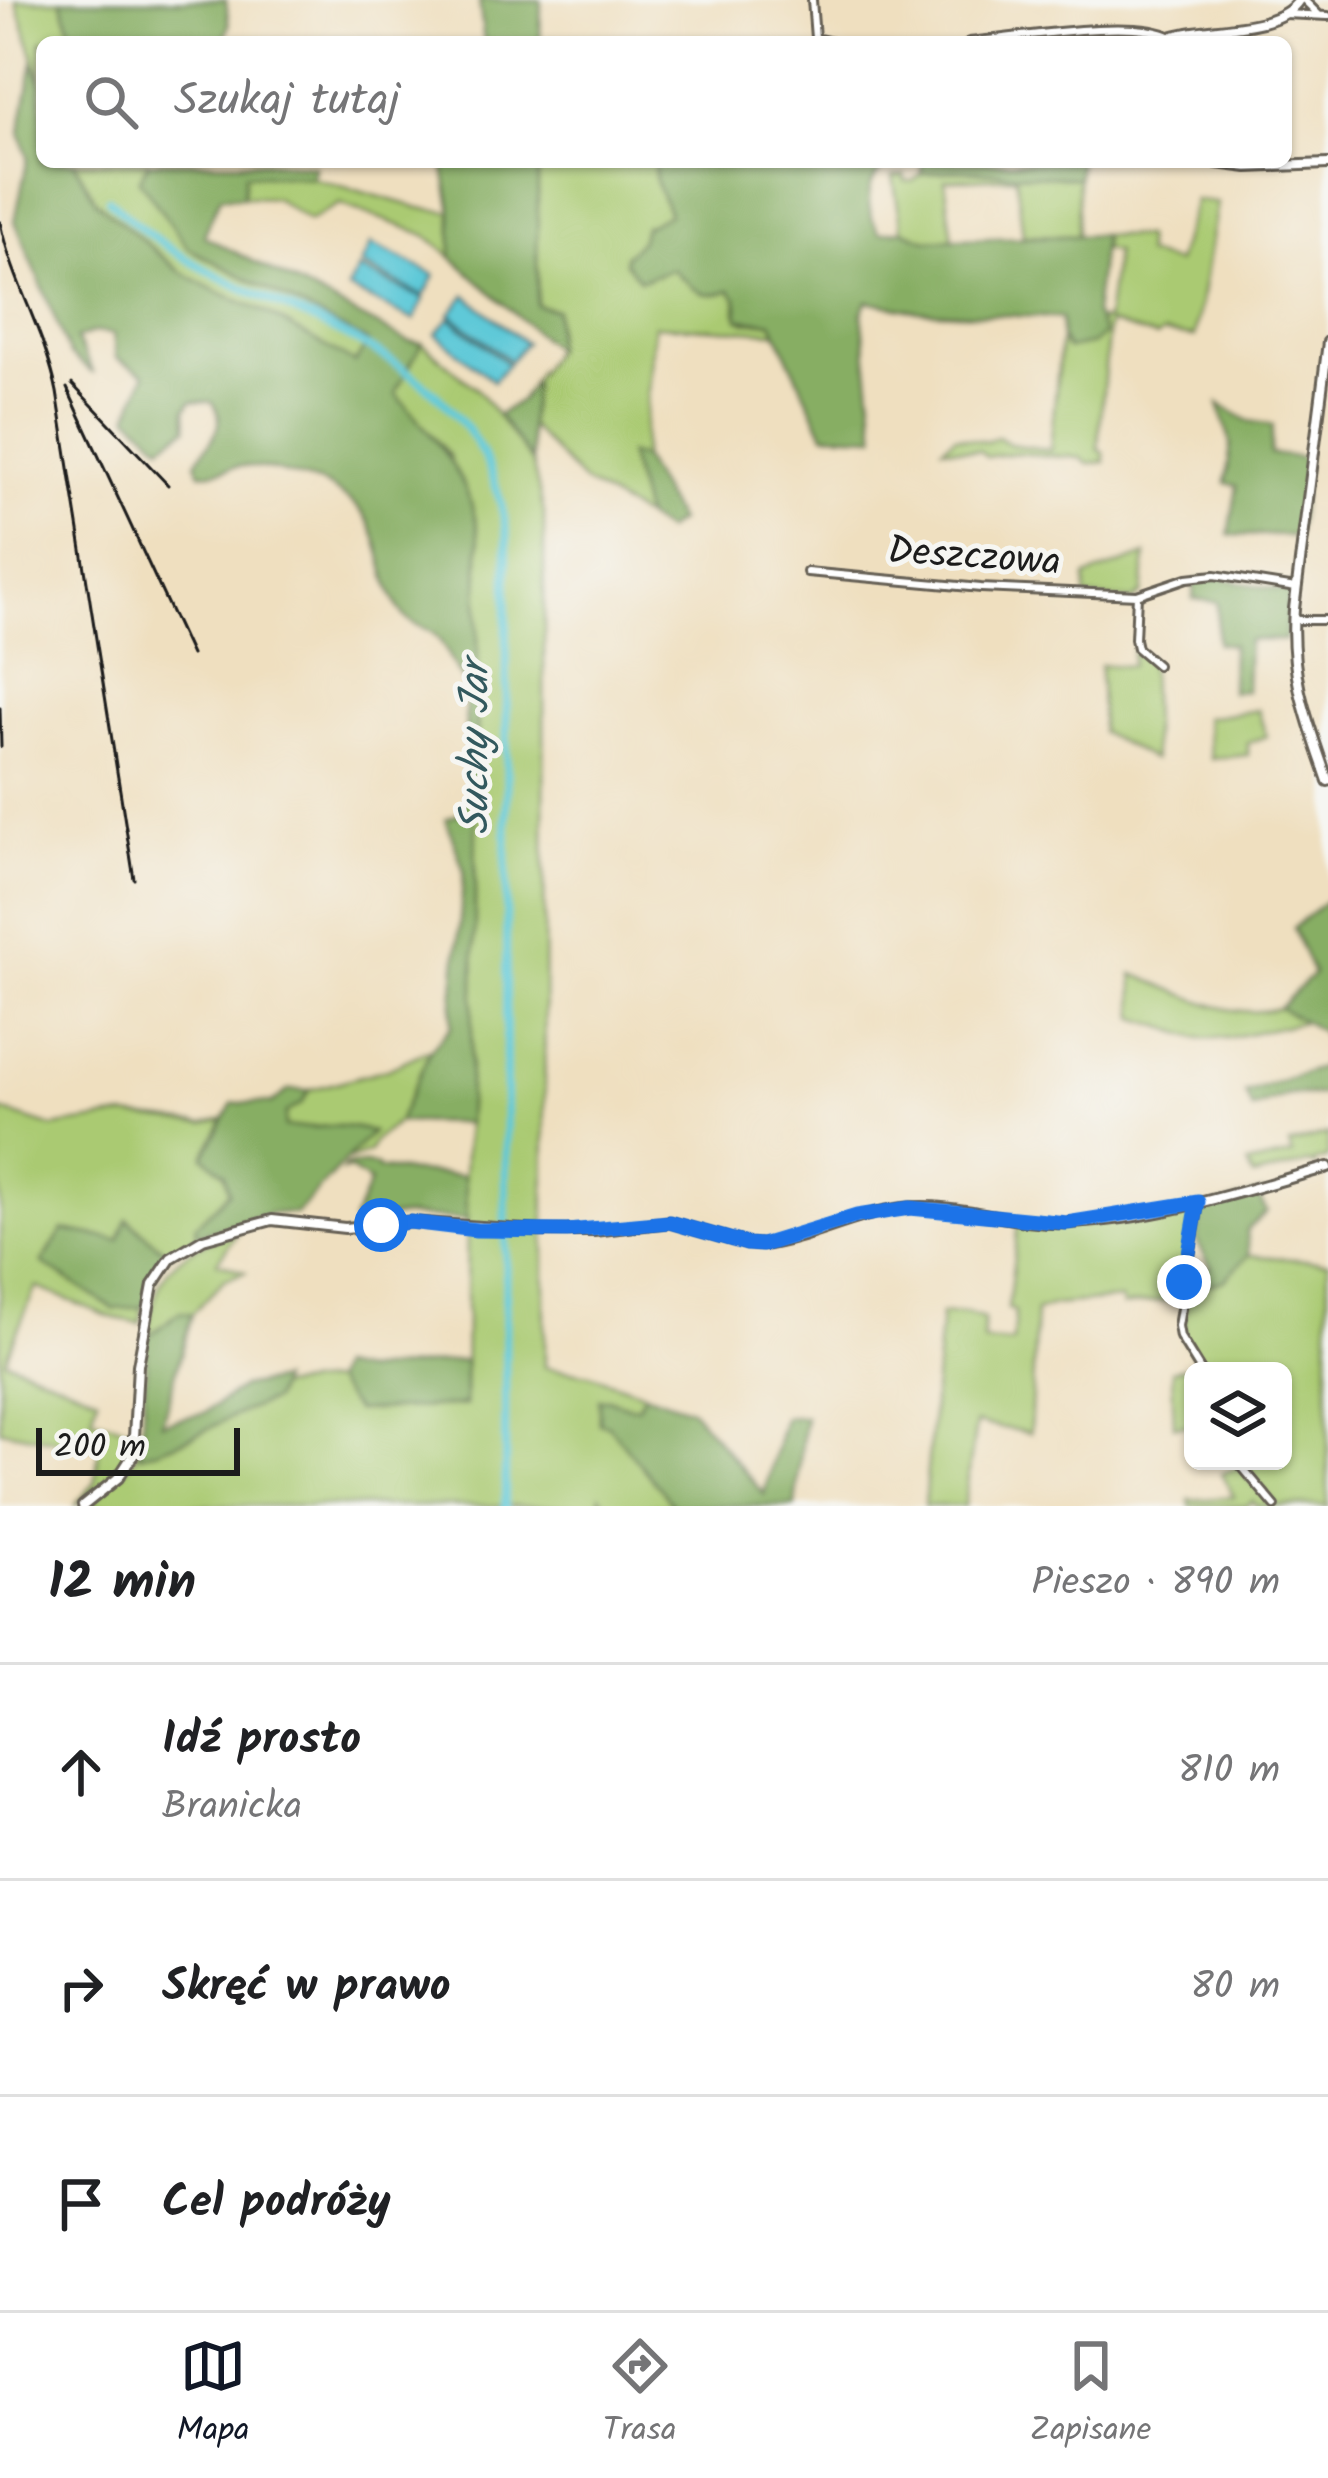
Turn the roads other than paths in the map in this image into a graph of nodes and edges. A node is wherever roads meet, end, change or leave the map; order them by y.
1 (812, 0) edge
2 (1302, 0) edge
3 (1285, 14) junction
4 (1323, 15) edge
5 (815, 36) edge
6 (1034, 36) edge
7 (1164, 36) edge
8 (1185, 36) edge
9 (1328, 164) edge
10 (1292, 165) edge
11 (1328, 342) edge
12 (807, 572) dead end
13 (1296, 588) junction
14 (1137, 595) junction
15 (1293, 620) junction
16 (1328, 620) edge
17 (1157, 665) dead end
18 (1328, 781) edge
19 (1328, 1167) edge
20 (1198, 1202) junction
21 (1196, 1362) edge
22 (1245, 1470) edge
23 (83, 1506) edge
24 (1275, 1506) edge

1 - 5 street
2 - 3 street
2 - 4 street
3 - 4 street
3 - 8 street
6 - 7 street
9 - 10 street
11 - 13 street
12 - 14 street, Deszczowa
13 - 14 street, Deszczowa
13 - 15 street
14 - 17 street
15 - 16 street
15 - 18 street
19 - 20 street
20 - 21 street
20 - 23 street
22 - 24 street

